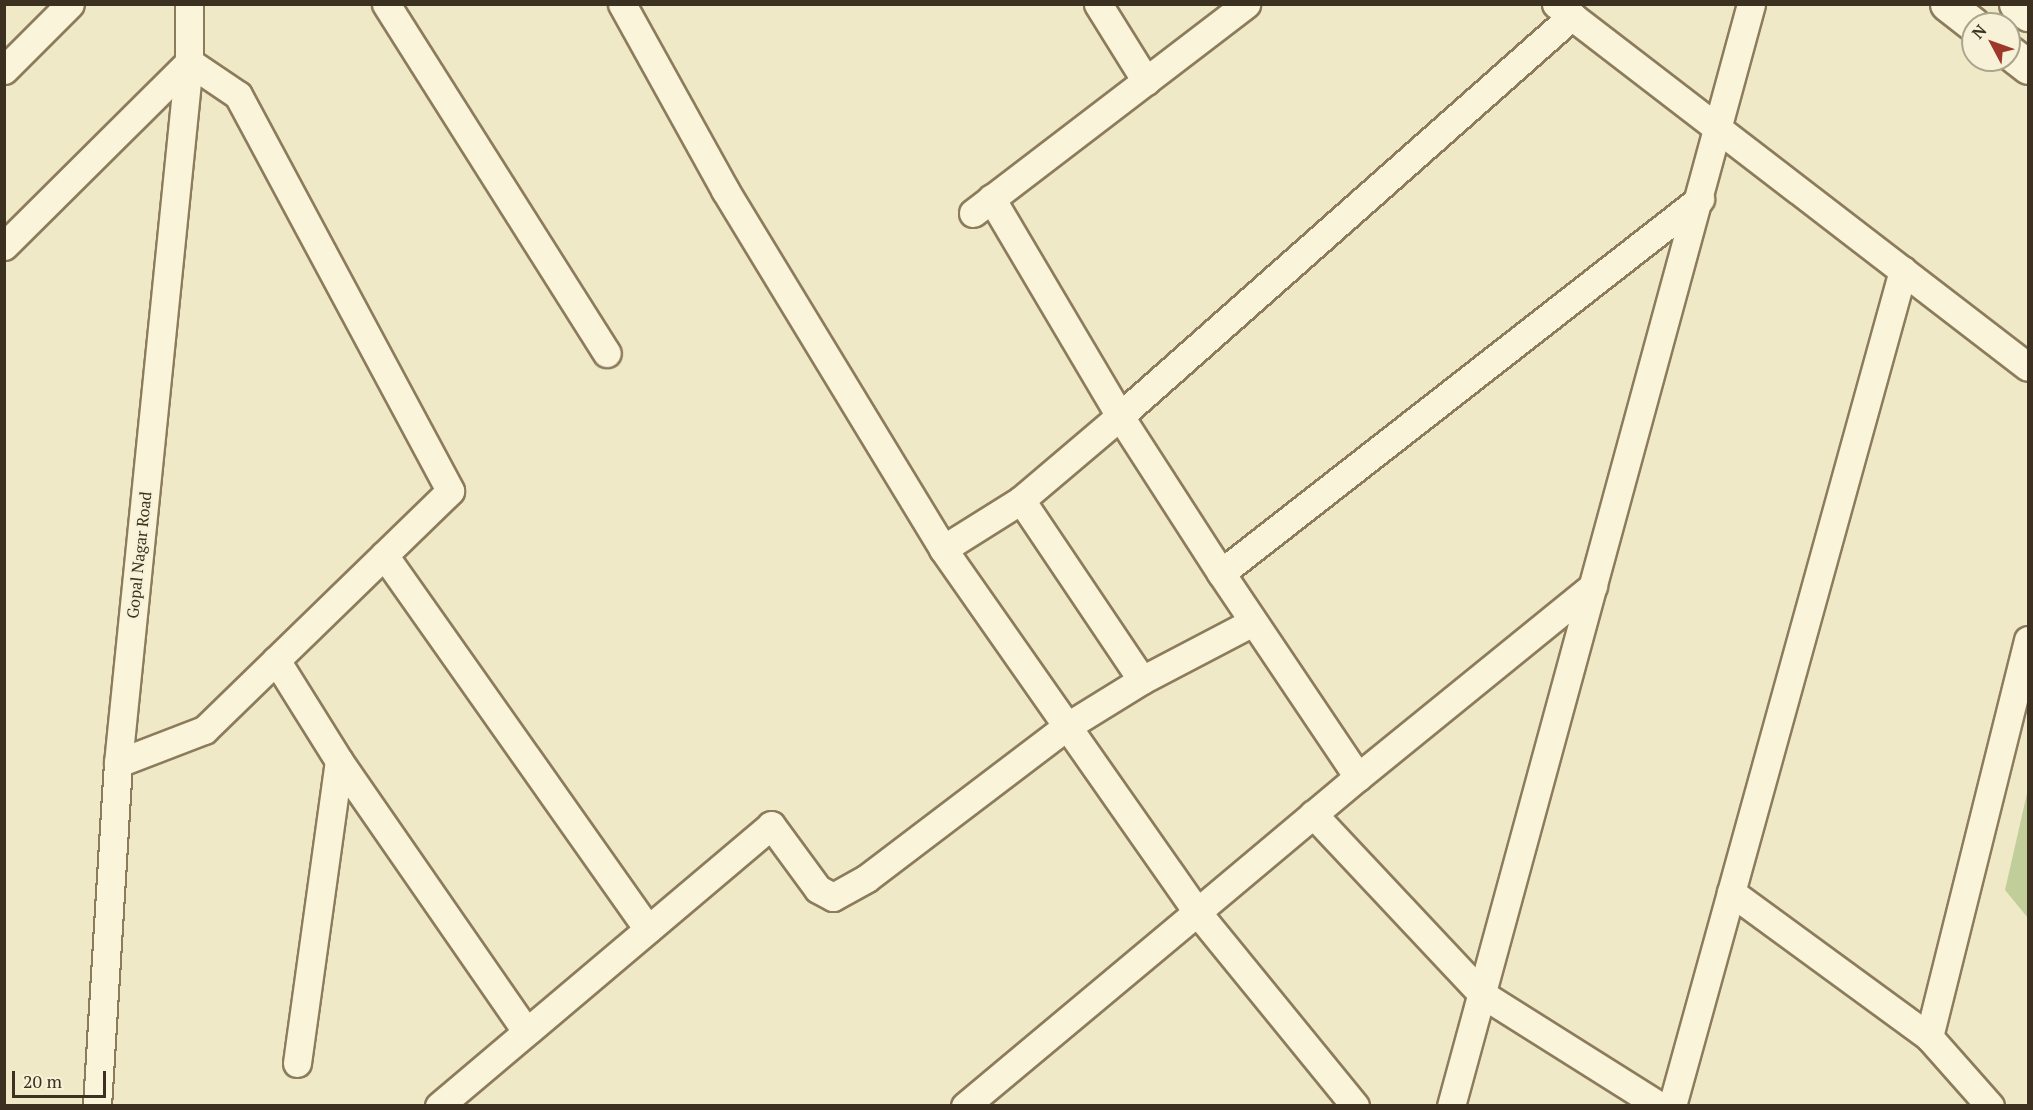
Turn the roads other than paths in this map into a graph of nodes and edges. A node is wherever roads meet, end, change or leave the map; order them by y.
1 (70, 4) edge
2 (189, 4) edge
3 (386, 4) edge
4 (622, 4) edge
5 (1098, 4) edge
6 (1246, 4) edge
7 (1750, 4) edge
8 (1947, 4) edge
9 (2016, 4) edge
10 (1564, 10) edge
11 (1961, 15) edge
12 (2028, 15) edge
13 (189, 62) junction
14 (4, 70) edge
15 (1146, 81) junction
16 (1719, 130) junction
17 (1700, 200) junction
18 (4, 246) edge
19 (1903, 270) junction
20 (607, 353) dead end
21 (2028, 367) edge
22 (1120, 416) junction
23 (1021, 500) junction
24 (943, 549) junction
25 (384, 555) junction
26 (1221, 573) junction
27 (1593, 586) junction
28 (1253, 622) junction
29 (2028, 640) edge
30 (276, 660) junction
31 (1142, 680) junction
32 (1066, 727) junction
33 (339, 761) junction
34 (118, 763) junction
35 (1358, 777) junction
36 (1313, 814) junction
37 (1731, 892) junction
38 (1197, 912) junction
39 (648, 929) junction
40 (1482, 994) junction
41 (526, 1031) junction
42 (1929, 1037) junction
43 (297, 1063) dead end
44 (97, 1106) edge
45 (440, 1106) edge
46 (965, 1106) edge
47 (1355, 1106) edge
48 (1451, 1106) edge
49 (1660, 1106) edge
50 (1672, 1106) edge
51 (1990, 1106) edge

1 - 14 street
2 - 13 street, Gopal Nagar Road
3 - 20 street
4 - 24 street
5 - 15 street
6 - 15 street
7 - 16 street
8 - 11 main road
9 - 12 main road
10 - 16 street
10 - 22 street
13 - 18 street
13 - 25 street
13 - 34 street, Gopal Nagar Road
15 - 22 street
16 - 17 street
16 - 19 street
17 - 26 street
17 - 27 street
19 - 21 street
19 - 37 street
22 - 23 street
22 - 26 street
23 - 24 street
23 - 31 street
24 - 32 street
25 - 30 street
25 - 39 street
26 - 28 street
27 - 35 street
27 - 40 street
28 - 31 street
28 - 35 street
29 - 42 street
30 - 33 street
30 - 34 street
31 - 32 street
32 - 38 street
32 - 39 street
33 - 41 street
33 - 43 street
34 - 44 street, Gopal Nagar Road
35 - 36 street
36 - 38 street
36 - 40 street
37 - 42 street
37 - 50 street
38 - 46 street
38 - 47 street
39 - 41 street
40 - 48 street
40 - 49 street
41 - 45 street
42 - 51 street

